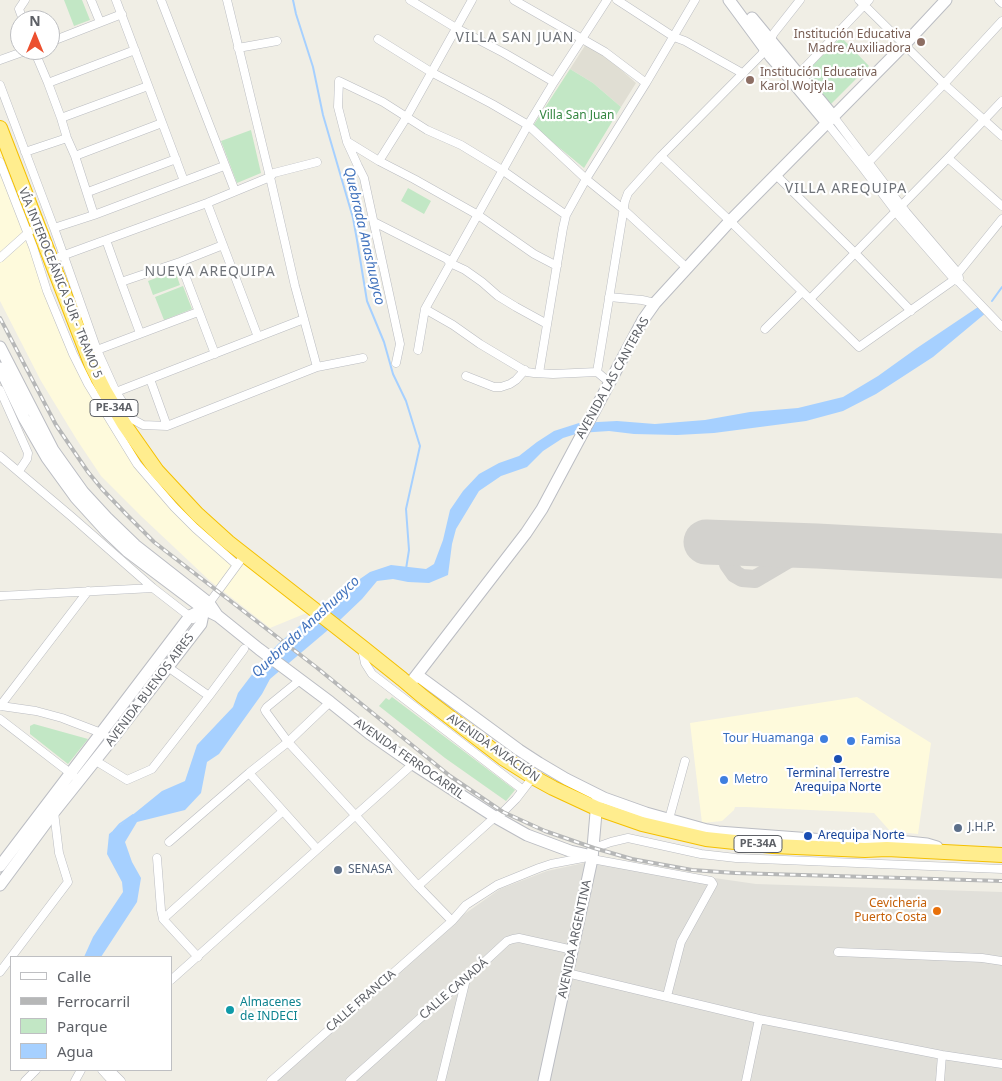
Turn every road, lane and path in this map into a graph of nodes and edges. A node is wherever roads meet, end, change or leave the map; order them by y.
1 (91, 0) edge
2 (116, 0) edge
3 (227, 0) edge
4 (410, 0) edge
5 (472, 0) edge
6 (514, 0) edge
7 (607, 0) edge
8 (617, 0) edge
9 (695, 0) edge
10 (729, 0) edge
11 (738, 0) edge
12 (800, 0) edge
13 (946, 0) edge
14 (999, 0) edge
15 (164, 1) edge
16 (864, 2) edge
17 (1002, 3) edge
18 (122, 14) junction
19 (1002, 21) edge
20 (100, 22) junction
21 (456, 28) junction
22 (674, 37) junction
23 (60, 38) edge
24 (582, 38) junction
25 (378, 40) dead end
26 (277, 41) dead end
27 (767, 44) junction
28 (904, 44) junction
29 (238, 48) junction
30 (135, 50) junction
31 (38, 60) edge
32 (431, 72) junction
33 (742, 73) junction
34 (795, 78) junction
35 (554, 82) junction
36 (48, 83) junction
37 (646, 83) junction
38 (0, 84) edge
39 (944, 84) junction
40 (148, 86) junction
41 (1002, 101) edge
42 (61, 118) junction
43 (406, 118) junction
44 (830, 120) junction
45 (985, 120) junction
46 (162, 123) junction
47 (528, 125) junction
48 (0, 128) edge
49 (1002, 136) edge
50 (67, 138) junction
51 (347, 142) junction
52 (25, 152) junction
53 (75, 156) junction
54 (661, 156) junction
55 (948, 158) junction
56 (176, 159) junction
57 (380, 161) junction
58 (0, 162) edge
59 (317, 162) dead end
60 (866, 165) junction
61 (224, 166) junction
62 (502, 170) junction
63 (776, 175) junction
64 (270, 177) junction
65 (586, 179) junction
66 (184, 181) junction
67 (235, 191) junction
68 (88, 192) junction
69 (207, 203) junction
70 (1002, 206) edge
71 (899, 208) junction
72 (623, 209) junction
73 (478, 214) junction
74 (94, 215) junction
75 (566, 215) junction
76 (1002, 219) edge
77 (730, 221) junction
78 (374, 222) junction
79 (54, 228) junction
80 (32, 229) junction
81 (106, 240) junction
82 (222, 245) junction
83 (855, 253) junction
84 (0, 258) edge
85 (56, 258) junction
86 (180, 262) junction
87 (450, 263) junction
88 (557, 266) junction
89 (687, 268) junction
90 (957, 278) junction
91 (121, 282) junction
92 (802, 292) junction
93 (609, 297) junction
94 (810, 299) junction
95 (655, 303) junction
96 (425, 309) junction
97 (911, 310) junction
98 (198, 312) junction
99 (304, 319) junction
100 (547, 324) junction
101 (1001, 325) edge
102 (765, 329) dead end
103 (140, 333) junction
104 (258, 338) junction
105 (0, 346) edge
106 (97, 350) junction
107 (418, 350) dead end
108 (215, 354) junction
109 (363, 358) dead end
110 (396, 363) dead end
111 (317, 367) junction
112 (525, 370) junction
113 (4, 372) edge
114 (597, 372) junction
115 (539, 373) junction
116 (466, 376) dead end
117 (150, 379) junction
118 (609, 382) junction
119 (0, 390) edge
120 (116, 392) junction
121 (167, 426) junction
122 (0, 456) edge
123 (19, 471) junction
124 (241, 560) junction
125 (153, 588) junction
126 (88, 591) junction
127 (0, 596) edge
128 (206, 606) junction
129 (190, 616) junction
130 (201, 624) junction
131 (348, 636) joint
132 (362, 647) junction
133 (244, 649) dead end
134 (157, 660) junction
135 (167, 667) junction
136 (296, 677) junction
137 (413, 680) junction
138 (392, 690) junction
139 (209, 696) junction
140 (330, 702) junction
141 (0, 706) edge
142 (0, 719) edge
143 (102, 733) junction
144 (113, 738) junction
145 (288, 742) junction
146 (96, 761) junction
147 (684, 761) dead end
148 (413, 764) junction
149 (70, 773) junction
150 (249, 773) junction
151 (533, 777) junction
152 (80, 780) junction
153 (523, 790) junction
154 (597, 802) junction
155 (283, 811) junction
156 (54, 812) junction
157 (356, 816) junction
158 (495, 817) junction
159 (669, 819) junction
160 (707, 834) junction
161 (169, 842) dead end
162 (1002, 846) edge
163 (929, 847) junction
164 (317, 849) junction
165 (593, 854) junction
166 (1002, 855) edge
167 (157, 858) dead end
168 (0, 866) edge
169 (1002, 868) edge
170 (0, 885) edge
171 (418, 886) junction
172 (459, 911) junction
173 (444, 912) junction
174 (163, 918) junction
175 (452, 921) junction
176 (573, 950) junction
177 (838, 952) dead end
178 (198, 957) junction
179 (1002, 961) edge
180 (2, 966) edge
181 (567, 973) junction
182 (172, 979) edge
183 (466, 979) junction
184 (445, 996) junction
185 (667, 996) junction
186 (459, 1006) junction
187 (759, 1019) junction
188 (942, 1055) junction
189 (1002, 1064) edge
190 (35, 1071) edge
191 (103, 1071) edge
192 (111, 1071) edge
193 (25, 1081) edge
194 (112, 1081) edge
195 (121, 1081) edge
196 (271, 1081) edge
197 (350, 1081) edge
198 (441, 1081) edge
199 (544, 1081) edge
200 (746, 1081) edge
201 (940, 1081) edge

1 - 20 street
2 - 18 street
3 - 29 street
4 - 21 street
5 - 21 street
6 - 24 street
7 - 24 street
8 - 22 street
9 - 22 street
10 - 27 street
11 - 27 street
12 - 27 street
13 - 28 street, AVENIDA LAS CANTERAS
14 - 17 street
15 - 61 street
16 - 28 street
16 - 34 street
18 - 20 street
18 - 30 street
19 - 39 street
20 - 23 street
21 - 32 street
21 - 35 street
22 - 33 street
22 - 37 street
24 - 35 street
24 - 37 street
25 - 32 street
26 - 29 street
27 - 33 street
27 - 34 street
28 - 39 street
28 - 44 street, AVENIDA LAS CANTERAS
29 - 64 street
30 - 36 street
30 - 40 street
31 - 36 street
32 - 43 street
32 - 47 street
33 - 54 street
34 - 44 street
35 - 47 street
36 - 42 street
37 - 65 street
38 - 52 street
39 - 45 street
39 - 60 street
40 - 42 street
40 - 46 street
41 - 45 street
42 - 50 street
43 - 51 street
43 - 57 street
43 - 62 street
44 - 60 street
44 - 63 street, AVENIDA LAS CANTERAS
45 - 49 street
45 - 55 street
46 - 53 street
46 - 56 street
47 - 62 street
47 - 65 street
48 - 80 highway, VÍA INTEROCEÁNICA SUR - TRAMO 5 / PE-34A
50 - 52 street
50 - 53 street
51 - 57 street
51 - 78 street
52 - 79 street
53 - 68 street
54 - 72 street
54 - 77 street
55 - 70 street
55 - 71 street
56 - 66 street
56 - 68 street
57 - 73 street
58 - 80 street
59 - 64 street
60 - 71 street
61 - 66 street
61 - 67 street
62 - 73 street
62 - 75 street
63 - 77 street, AVENIDA LAS CANTERAS
63 - 83 street
64 - 67 street
64 - 99 street
65 - 72 street
65 - 75 street
66 - 74 street
67 - 69 street
68 - 74 street
69 - 81 street
69 - 82 street
71 - 83 street
71 - 90 street
72 - 89 street
72 - 93 street
73 - 87 street
73 - 88 street
74 - 79 street
75 - 88 street
76 - 90 street
77 - 89 street, AVENIDA LAS CANTERAS
77 - 92 street
78 - 87 street
78 - 110 street
79 - 85 street
80 - 84 street
80 - 85 highway, VÍA INTEROCEÁNICA SUR - TRAMO 5 / PE-34A
80 - 124 street
81 - 85 street
81 - 91 street
82 - 86 street
82 - 104 street
83 - 94 street
83 - 97 street
85 - 106 street
85 - 124 highway, VÍA INTEROCEÁNICA SUR - TRAMO 5 / PE-34A
86 - 91 street
86 - 98 street
87 - 96 street
87 - 100 street
88 - 100 street
89 - 95 street, AVENIDA LAS CANTERAS
90 - 97 street
90 - 101 street
91 - 103 street
92 - 94 street
92 - 102 street
93 - 95 street
93 - 114 street
94 - 97 street
95 - 118 street, AVENIDA LAS CANTERAS
96 - 107 street
96 - 112 street
98 - 103 street
98 - 108 street
99 - 104 street
99 - 111 street
100 - 115 street
103 - 106 street
104 - 108 street
105 - 113 street, AVENIDA FERROCARRIL
106 - 120 street
108 - 117 street
109 - 111 street
111 - 121 street
112 - 115 street
112 - 116 street
113 - 128 street, AVENIDA FERROCARRIL
114 - 115 street
114 - 118 street
117 - 120 street
117 - 121 street
118 - 137 street, AVENIDA LAS CANTERAS
119 - 123 street
120 - 121 street
122 - 123 street
123 - 125 street
124 - 128 street
124 - 131 highway, VÍA INTEROCEÁNICA SUR - TRAMO 5 / PE-34A
125 - 126 street
125 - 129 street
126 - 127 street
126 - 141 street
128 - 129 street, AVENIDA BUENOS AIRES
128 - 130 street, AVENIDA BUENOS AIRES
128 - 136 street, AVENIDA FERROCARRIL
129 - 130 street
129 - 134 street, AVENIDA BUENOS AIRES
130 - 135 street, AVENIDA BUENOS AIRES
131 - 132 highway, AVENIDA AVIACIÓN / PE-34A
132 - 137 highway, AVENIDA AVIACIÓN / PE-34A
132 - 138 street
133 - 139 street
134 - 135 street
134 - 143 street, AVENIDA BUENOS AIRES
135 - 139 street
135 - 144 street, AVENIDA BUENOS AIRES
136 - 140 street, AVENIDA FERROCARRIL
136 - 145 street
137 - 138 street
137 - 151 highway, AVENIDA AVIACIÓN / PE-34A
137 - 154 street
138 - 153 street
139 - 146 street
140 - 145 street
140 - 148 street, AVENIDA FERROCARRIL
141 - 143 street
142 - 149 street
143 - 144 street
143 - 149 street, AVENIDA BUENOS AIRES
144 - 146 street, AVENIDA BUENOS AIRES
145 - 150 street
145 - 157 street
146 - 152 street, AVENIDA BUENOS AIRES
147 - 159 street
148 - 157 street
148 - 158 street, AVENIDA FERROCARRIL
149 - 152 street
149 - 168 street, AVENIDA BUENOS AIRES
150 - 155 street
150 - 161 street
151 - 153 street
151 - 154 highway, AVENIDA AVIACIÓN / PE-34A
152 - 156 street, AVENIDA BUENOS AIRES
153 - 158 street
154 - 159 street
154 - 160 highway, AVENIDA AVIACIÓN / PE-34A
154 - 165 street, AVENIDA ARGENTINA
155 - 164 street
155 - 174 street
156 - 170 street, AVENIDA BUENOS AIRES
156 - 180 street
157 - 164 street
157 - 171 street
158 - 165 street, AVENIDA FERROCARRIL
158 - 171 street
159 - 160 street
160 - 163 highway, AVENIDA AVIACIÓN / PE-34A
162 - 163 highway, AVENIDA AVIACIÓN / PE-34A
163 - 166 highway, AVENIDA AVIACIÓN / PE-34A
164 - 178 street
165 - 169 street
165 - 172 street
165 - 176 street, AVENIDA ARGENTINA
165 - 185 street
167 - 174 street
171 - 173 street
172 - 173 street
172 - 175 street, CALLE FRANCIA
173 - 175 street
174 - 178 street
175 - 196 street, CALLE FRANCIA
176 - 181 street, AVENIDA ARGENTINA
176 - 183 street, CALLE CANADÁ
177 - 179 street
178 - 182 street
181 - 185 street
181 - 199 street, AVENIDA ARGENTINA
183 - 184 street, CALLE CANADÁ
183 - 186 street
184 - 186 street
184 - 197 street, CALLE CANADÁ
185 - 187 street
186 - 198 street
187 - 188 street
187 - 200 street
188 - 189 street
188 - 201 street
190 - 193 street
191 - 194 street
192 - 195 street

